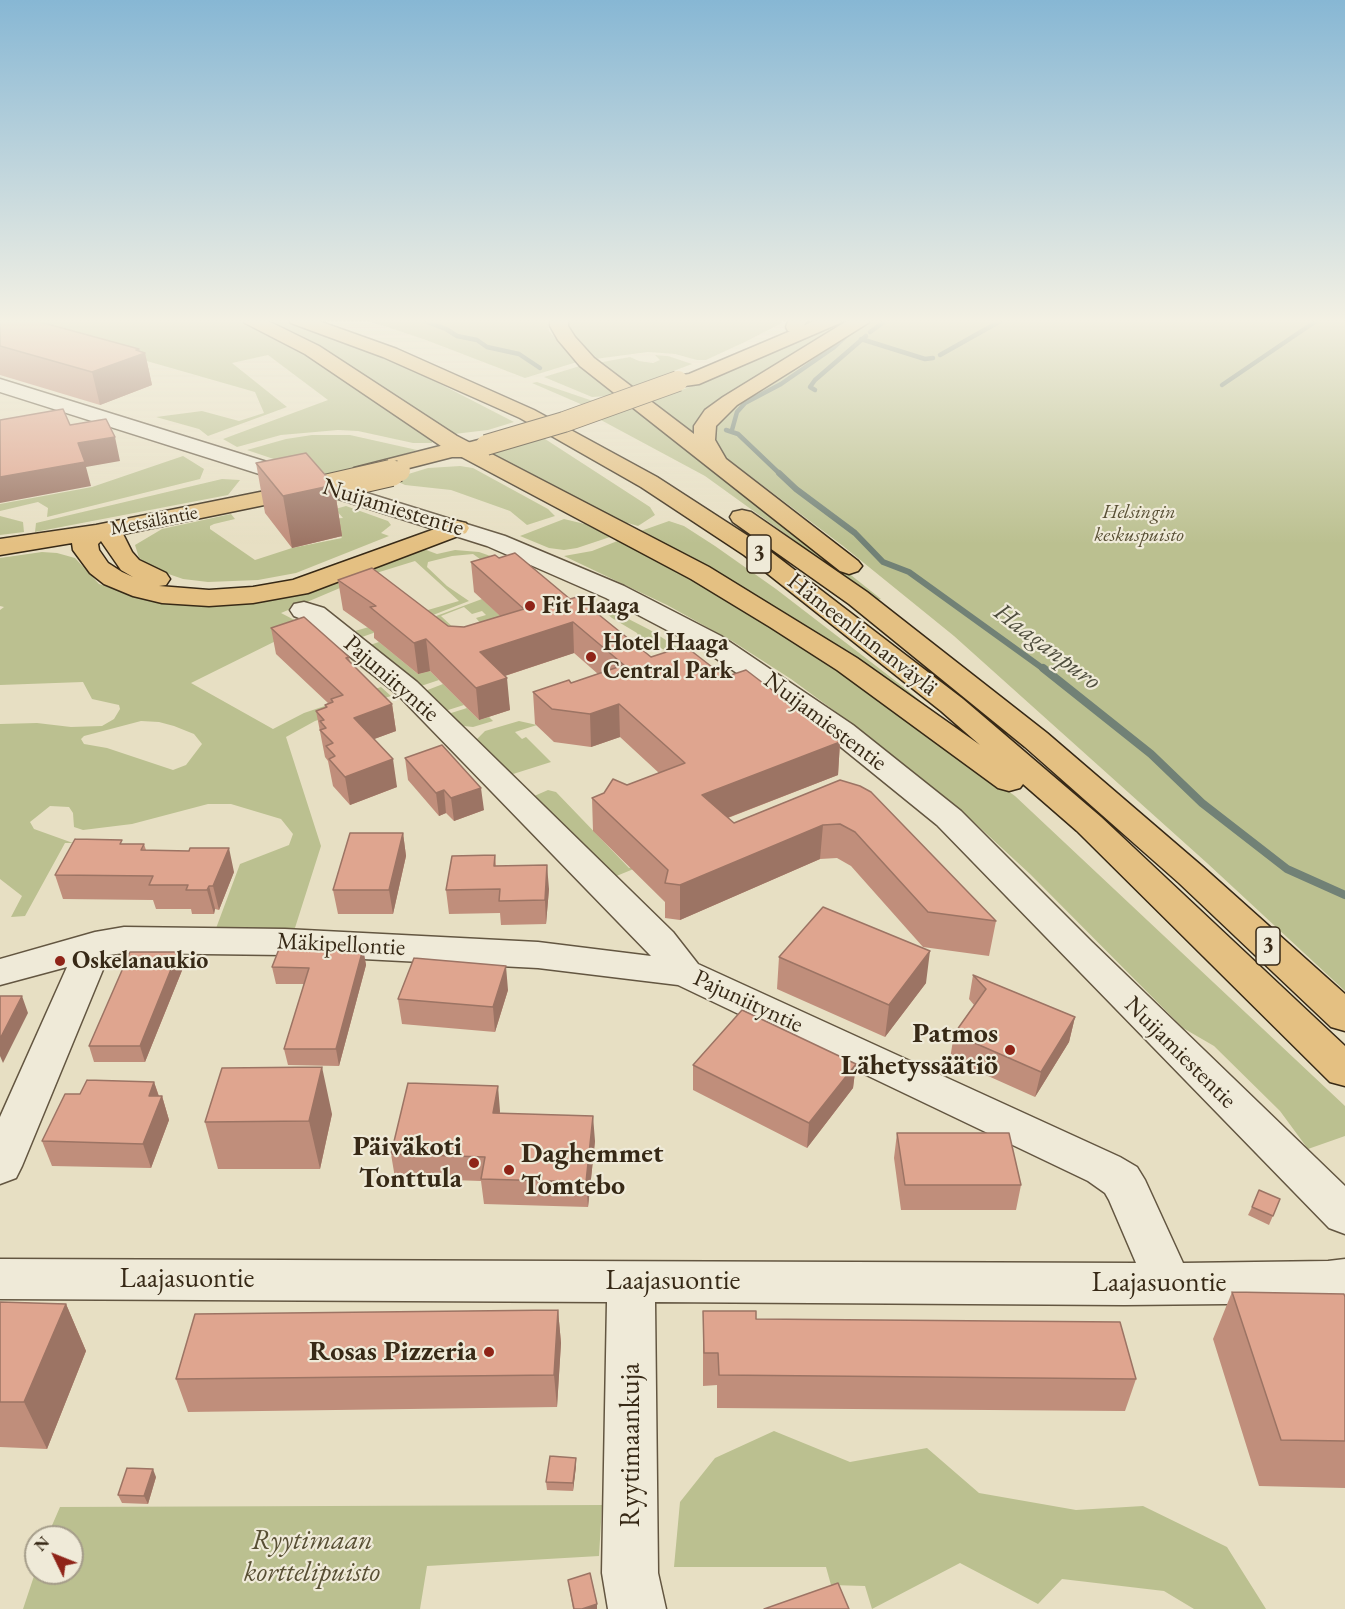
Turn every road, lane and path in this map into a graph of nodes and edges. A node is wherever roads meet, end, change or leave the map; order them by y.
1 (29, 394) edge
2 (378, 394) edge
3 (486, 394) edge
4 (519, 394) edge
5 (626, 394) edge
6 (642, 394) edge
7 (741, 394) edge
8 (476, 447) junction
9 (715, 460) junction
10 (447, 524) junction
11 (96, 532) junction
12 (0, 547) edge
13 (304, 610) dead end
14 (1036, 740) junction
15 (1156, 890) junction
16 (94, 945) junction
17 (0, 972) edge
18 (685, 973) junction
19 (1345, 1017) edge
20 (1345, 1071) edge
21 (0, 1166) edge
22 (1345, 1215) edge
23 (0, 1279) edge
24 (1345, 1279) edge
25 (632, 1281) junction
26 (1168, 1282) junction
27 (637, 1609) edge

1 - 10 street, Nuijamiestentie
2 - 8 main road
3 - 15 main road, Hämeenlinnanväylä / 3
4 - 14 main road, Hämeenlinnanväylä / 3
5 - 9 main road
6 - 8 main road, Metsäläntie, bridge
7 - 9 main road
8 - 11 main road, Metsäläntie
8 - 15 main road
9 - 14 main road
10 - 11 main road
10 - 22 street, Nuijamiestentie
11 - 12 main road, Metsäläntie
13 - 18 street, Pajuniityntie
14 - 19 main road, Hämeenlinnanväylä / 3
15 - 20 main road, Hämeenlinnanväylä / 3
16 - 17 street, Mäkipellontie
16 - 18 street, Mäkipellontie
16 - 21 street
18 - 26 street, Pajuniityntie
23 - 25 street, Laajasuontie
24 - 26 street, Laajasuontie
25 - 26 street, Laajasuontie
25 - 27 street, Ryytimaankuja

